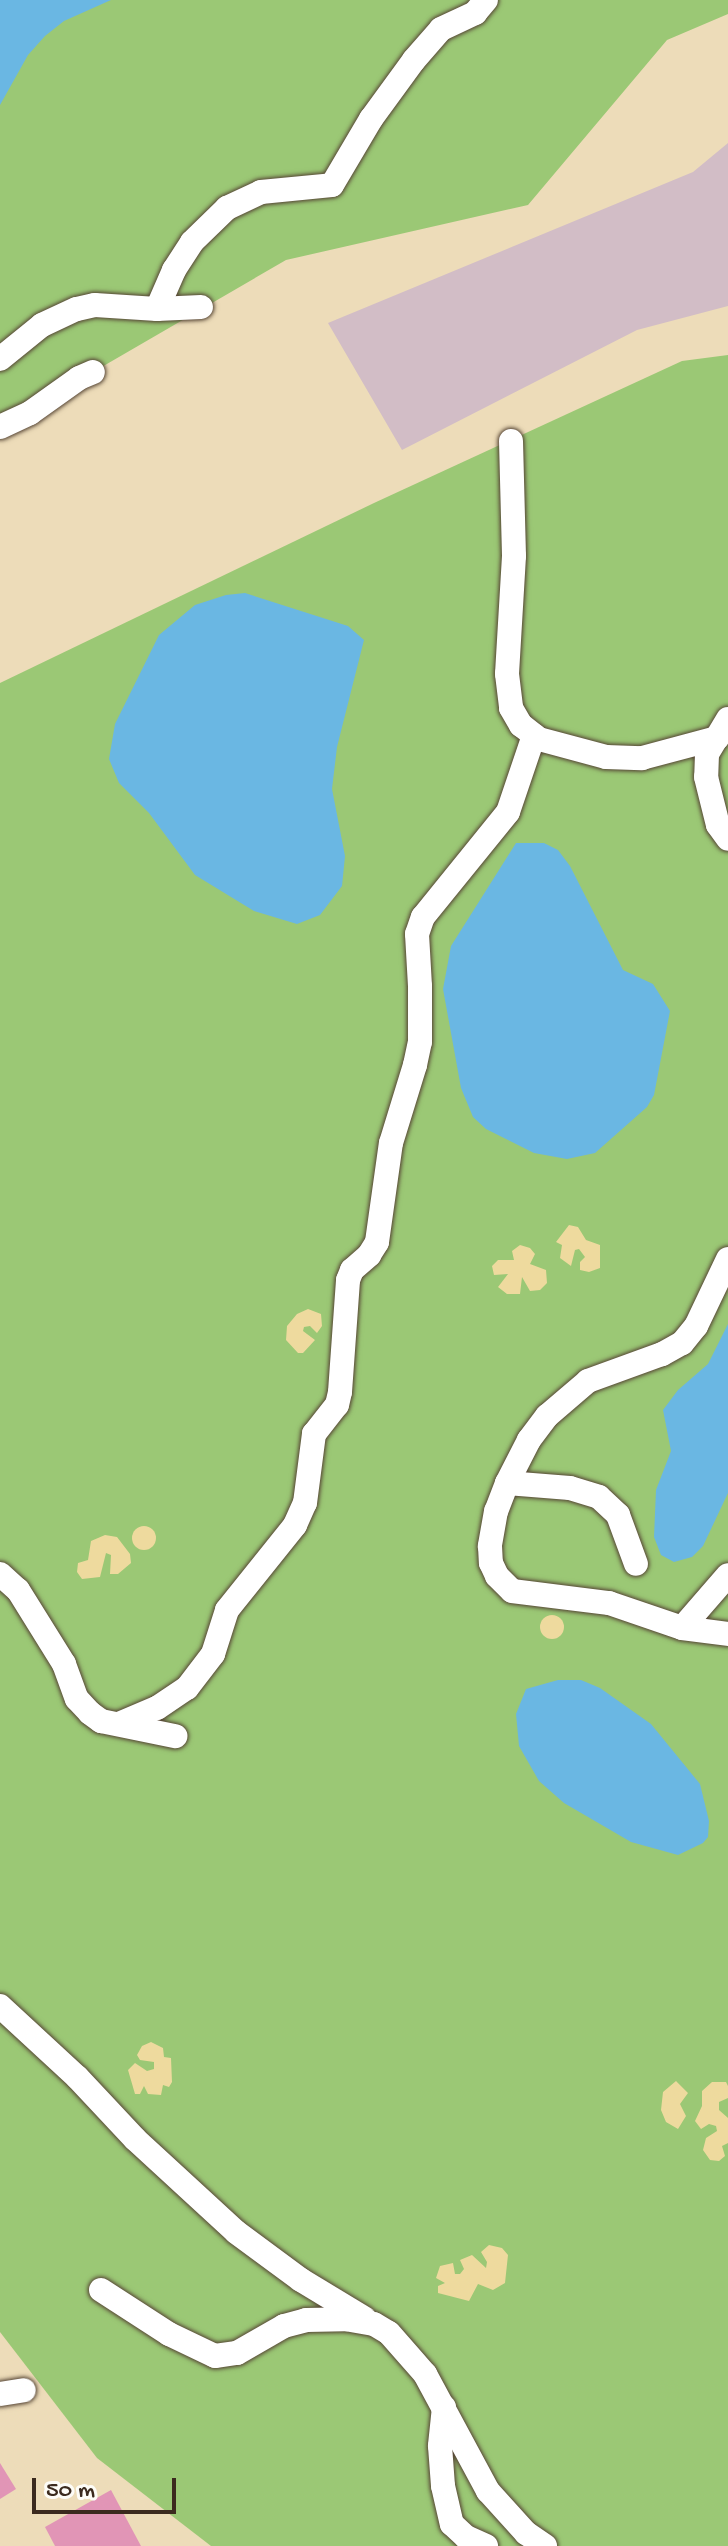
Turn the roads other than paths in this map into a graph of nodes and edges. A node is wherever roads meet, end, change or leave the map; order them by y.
1 (486, 0) edge
2 (201, 307) dead end
3 (157, 309) junction
4 (0, 359) edge
5 (93, 372) dead end
6 (0, 427) edge
7 (511, 441) dead end
8 (722, 728) edge
9 (534, 735) junction
10 (728, 839) edge
11 (728, 1259) edge
12 (507, 1483) junction
13 (636, 1564) dead end
14 (0, 1574) edge
15 (728, 1575) edge
16 (682, 1628) junction
17 (728, 1634) edge
18 (121, 1723) junction
19 (175, 1736) dead end
20 (0, 2006) edge
21 (101, 2290) dead end
22 (374, 2324) junction
23 (444, 2407) junction
24 (486, 2546) edge
25 (545, 2546) edge

1 - 3 lane
2 - 3 lane
3 - 4 lane
5 - 6 lane
7 - 9 lane
8 - 9 lane
8 - 10 lane
9 - 18 lane
11 - 12 lane
12 - 13 lane
12 - 16 lane
14 - 18 lane
15 - 16 lane
16 - 17 lane
18 - 19 lane
20 - 22 lane
21 - 22 lane
22 - 23 lane
23 - 24 lane
23 - 25 lane

